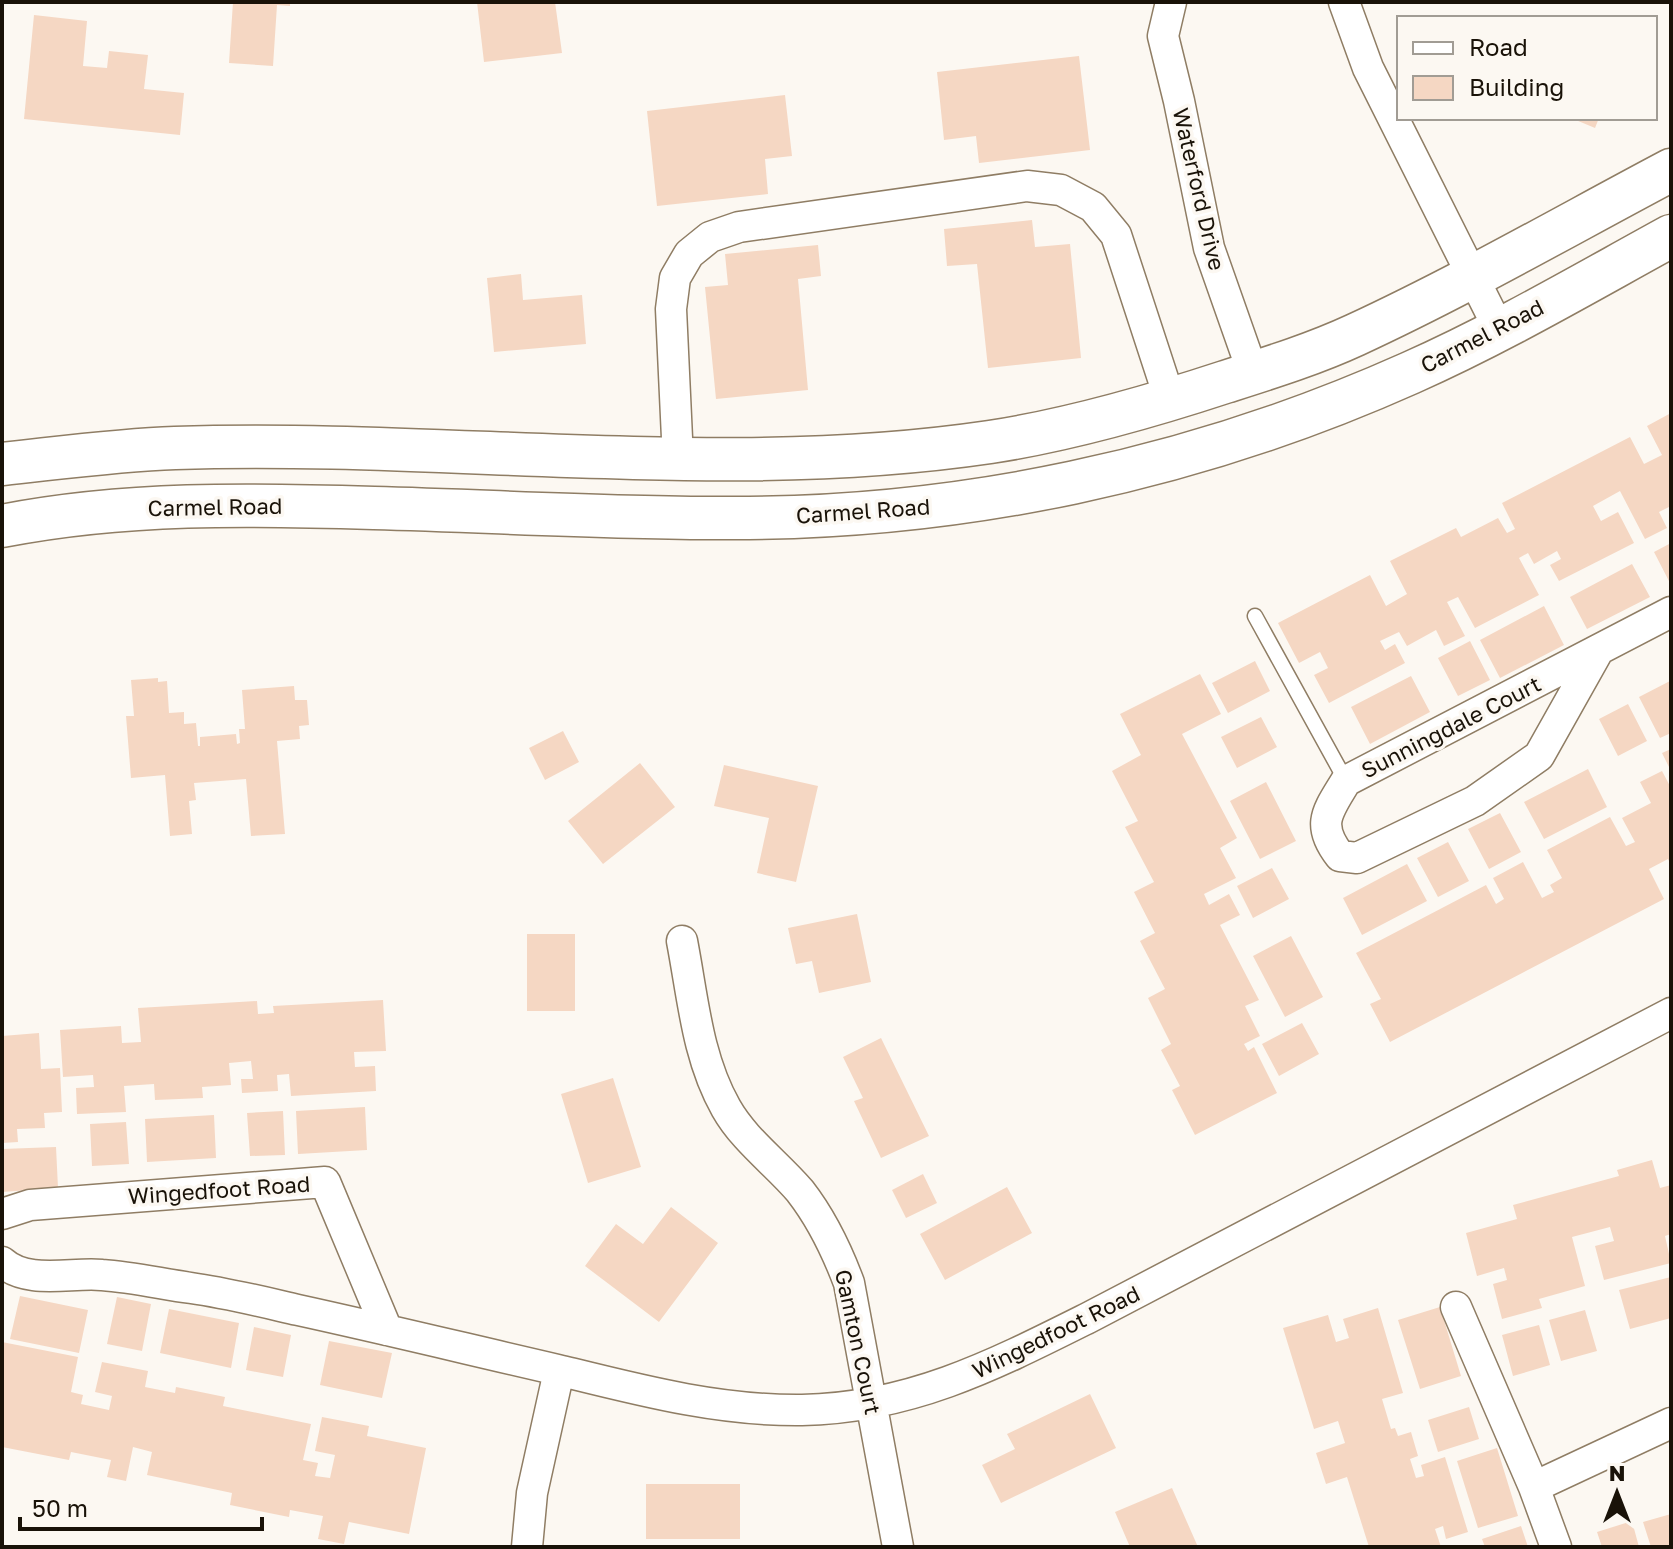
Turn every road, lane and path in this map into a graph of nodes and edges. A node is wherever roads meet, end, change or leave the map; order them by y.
1 (1171, 2) edge
2 (1344, 2) edge
3 (1671, 170) edge
4 (1671, 236) edge
5 (1472, 275) junction
6 (1499, 329) junction
7 (1253, 373) junction
8 (1170, 400) junction
9 (678, 460) junction
10 (2, 464) edge
11 (2, 526) edge
12 (1671, 612) edge
13 (1255, 616) dead end
14 (1598, 651) junction
15 (1346, 781) junction
16 (682, 941) dead end
17 (1671, 1013) edge
18 (2, 1214) edge
19 (2, 1262) edge
20 (1456, 1307) dead end
21 (387, 1330) junction
22 (559, 1371) junction
23 (872, 1403) junction
24 (1671, 1423) edge
25 (1534, 1487) junction
26 (527, 1547) edge
27 (898, 1547) edge
28 (1556, 1547) edge

1 - 7 street, Waterford Drive
2 - 5 street
3 - 5 main road
4 - 6 main road, Carmel Road
5 - 6 street
5 - 7 main road
6 - 11 main road, Carmel Road
7 - 8 main road
8 - 9 main road
8 - 9 street
9 - 10 main road
12 - 14 street, Sunningdale Court
13 - 15 lane
14 - 15 street, Sunningdale Court
14 - 15 street, Sunningdale Court
16 - 23 street, Gamton Court
17 - 23 street, Wingedfoot Road
18 - 21 street, Wingedfoot Road
19 - 21 street, Wingedfoot Road
20 - 25 street
21 - 22 street, Wingedfoot Road
22 - 23 street, Wingedfoot Road
22 - 26 street
23 - 27 street, Gamton Court
24 - 25 street
25 - 28 street

